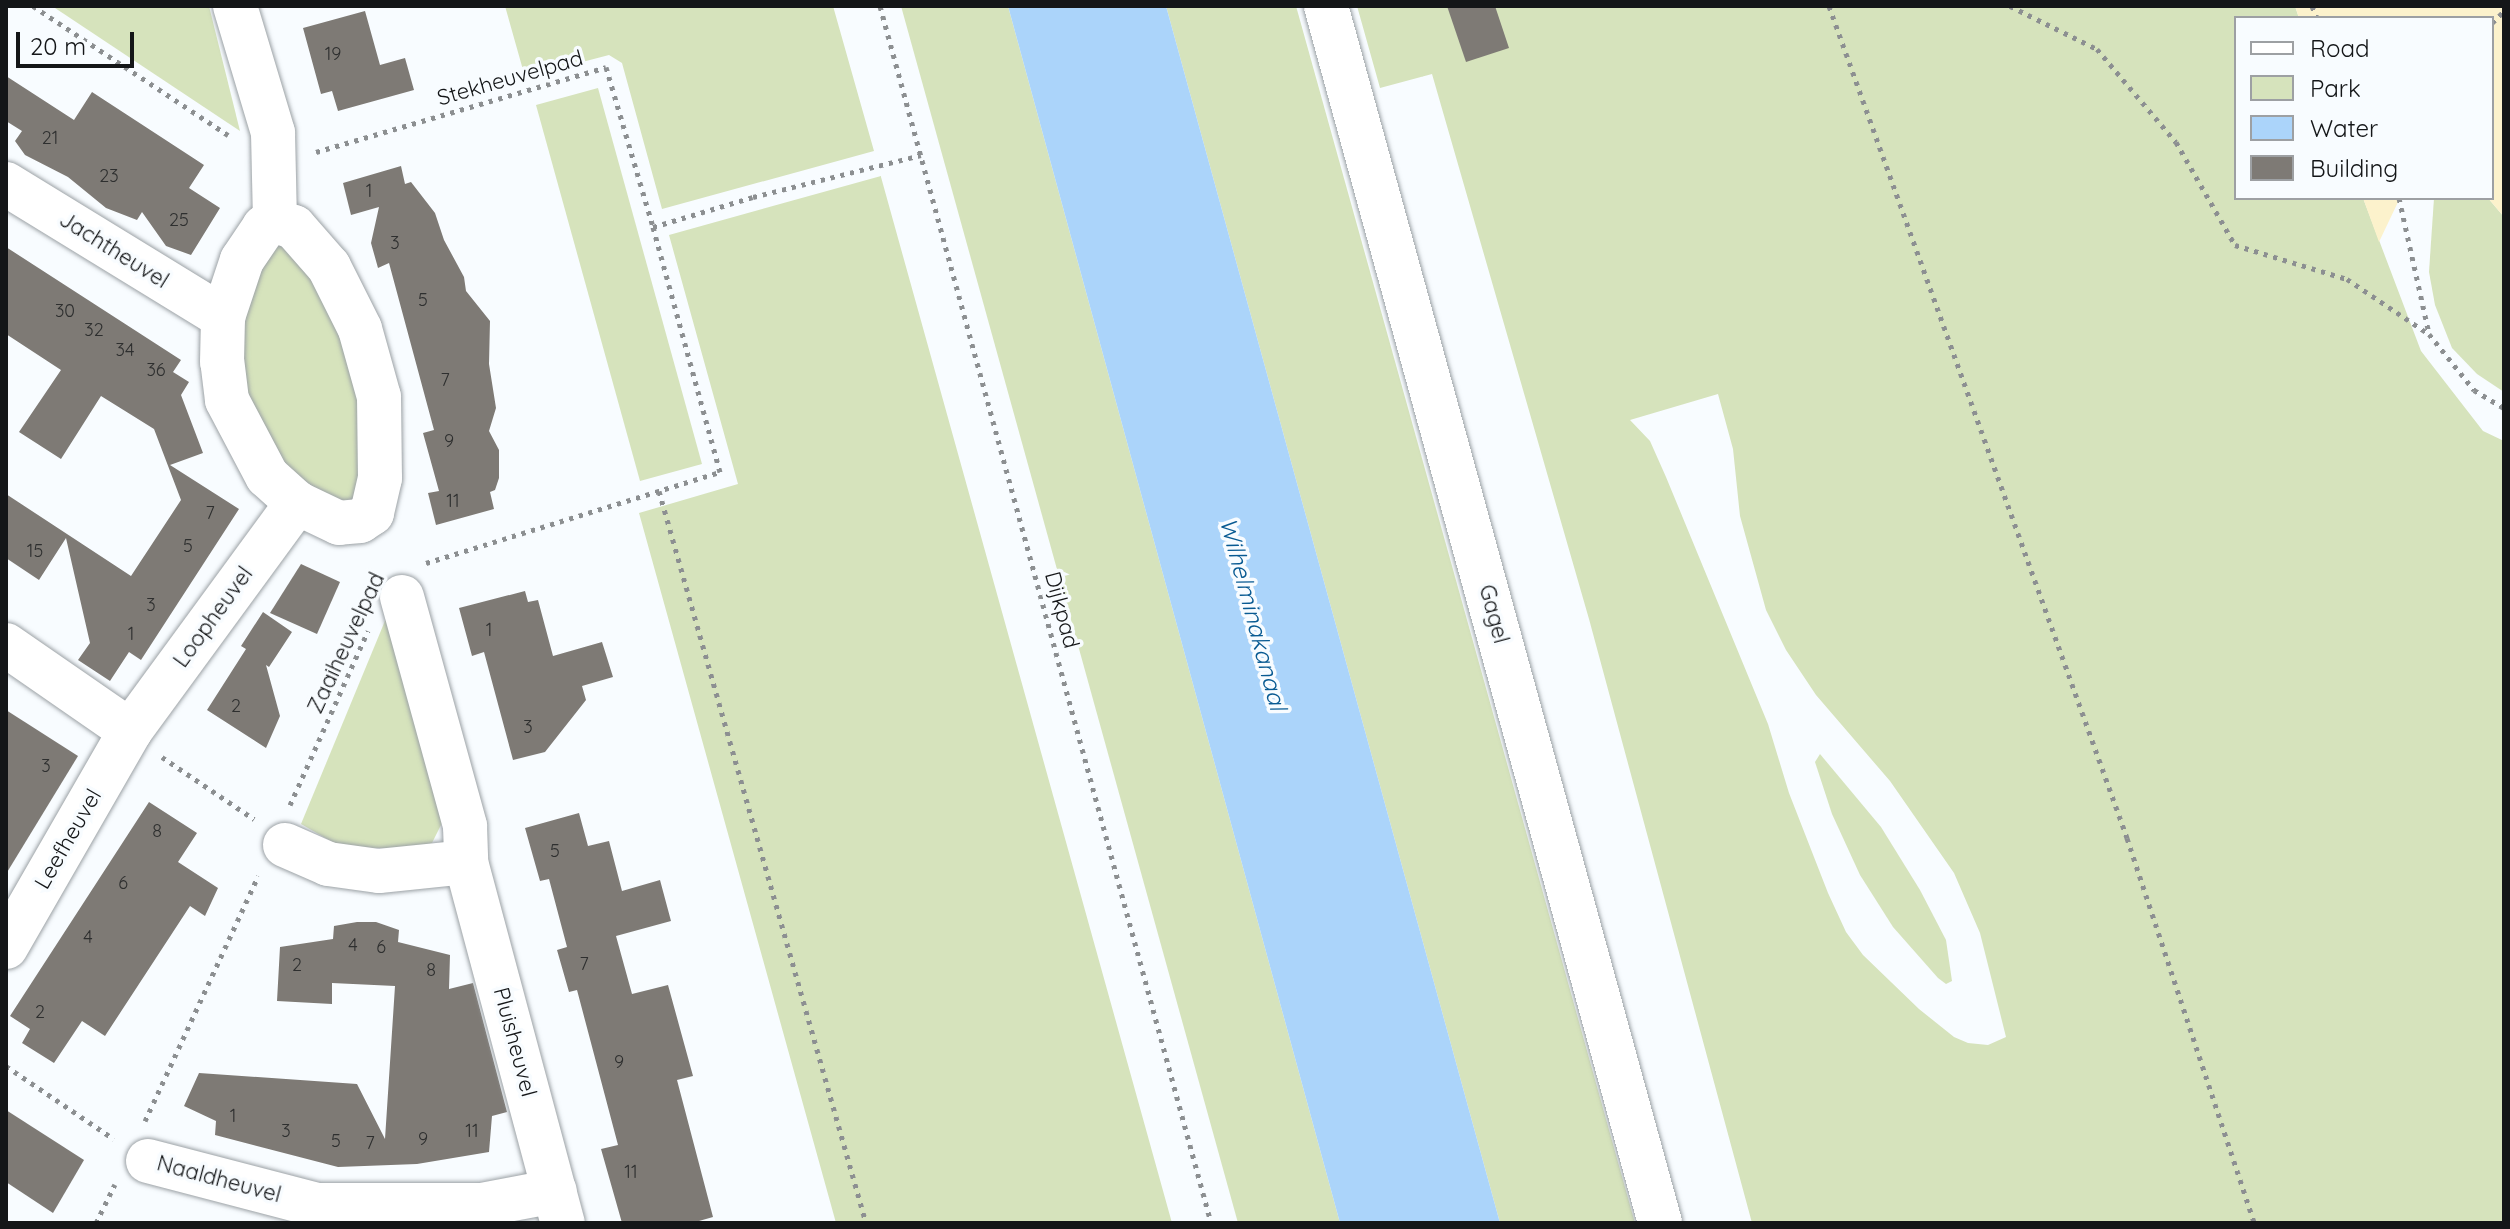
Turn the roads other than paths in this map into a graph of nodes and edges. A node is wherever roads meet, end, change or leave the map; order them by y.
1 (235, 6) edge
2 (1326, 6) edge
3 (6, 184) edge
4 (275, 221) junction
5 (223, 317) junction
6 (297, 503) junction
7 (412, 580) road end
8 (6, 645) edge
9 (130, 731) junction
10 (280, 841) road end
11 (466, 862) junction
12 (6, 947) edge
13 (140, 1156) road end
14 (559, 1207) edge
15 (1660, 1223) edge

1 - 4 street
2 - 15 street, Gagel
3 - 5 street, Jachtheuvel
4 - 5 street
4 - 6 street
5 - 6 street
6 - 9 street, Loopheuvel
7 - 11 street, Pluisheuvel
8 - 9 street
9 - 12 street, Leefheuvel
10 - 11 street
11 - 14 street, Pluisheuvel
13 - 14 street, Naaldheuvel

